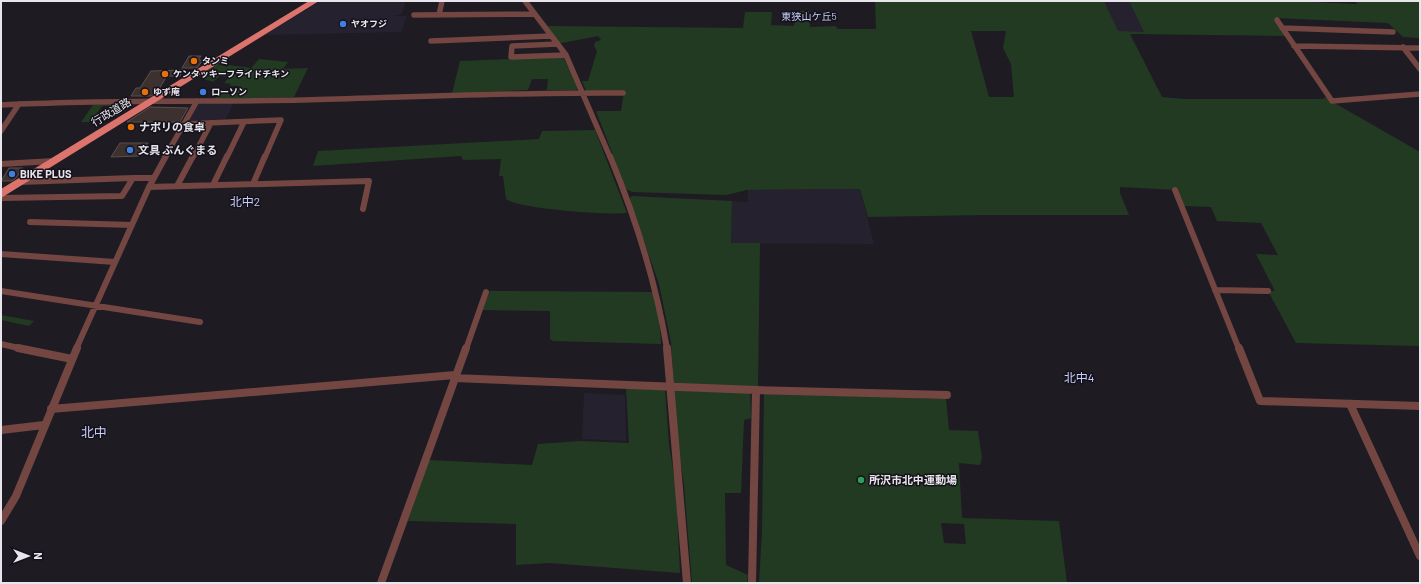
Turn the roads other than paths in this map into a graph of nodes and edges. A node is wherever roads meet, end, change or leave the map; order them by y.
1 (315, 1) edge
2 (442, 1) edge
3 (525, 1) edge
4 (534, 14) junction
5 (414, 15) dead end
6 (439, 15) junction
7 (1277, 20) dead end
8 (1282, 28) junction
9 (1393, 32) dead end
10 (551, 36) junction
11 (431, 41) dead end
12 (558, 44) junction
13 (1294, 46) junction
14 (1403, 48) junction
15 (1420, 48) edge
16 (566, 55) junction
17 (1420, 69) edge
18 (583, 92) junction
19 (623, 93) dead end
20 (1420, 94) edge
21 (154, 100) junction
22 (197, 101) junction
23 (19, 104) junction
24 (1, 105) edge
25 (1, 120) edge
26 (8, 120) junction
27 (244, 122) junction
28 (211, 123) junction
29 (183, 124) junction
30 (1, 131) edge
31 (54, 161) junction
32 (1, 164) edge
33 (133, 178) junction
34 (154, 178) junction
35 (20, 182) junction
36 (253, 184) junction
37 (213, 185) junction
38 (177, 186) junction
39 (150, 187) junction
40 (1175, 190) dead end
41 (1, 194) edge
42 (1, 198) edge
43 (363, 209) dead end
44 (30, 222) dead end
45 (132, 225) junction
46 (1, 254) edge
47 (115, 262) junction
48 (1215, 290) junction
49 (1, 291) edge
50 (1268, 291) dead end
51 (486, 292) dead end
52 (95, 305) junction
53 (200, 322) dead end
54 (1, 344) edge
55 (72, 359) junction
56 (455, 376) junction
57 (669, 386) junction
58 (756, 390) junction
59 (947, 395) dead end
60 (1350, 404) junction
61 (1420, 406) edge
62 (50, 409) junction
63 (44, 425) junction
64 (1, 430) edge
65 (1, 521) edge
66 (1420, 556) edge
67 (381, 583) edge
68 (687, 583) edge
69 (752, 583) edge

1 - 21 highway, 行政道路
2 - 6 street
3 - 4 street
4 - 6 street
4 - 10 street
5 - 6 street
7 - 8 street
8 - 9 street
8 - 13 street
10 - 11 street
10 - 12 street
12 - 16 street
12 - 16 street
13 - 14 street
13 - 20 street
14 - 15 street
14 - 17 street
16 - 18 street
18 - 19 street
18 - 22 street
18 - 57 street
21 - 22 street
21 - 23 street
21 - 31 highway, 行政道路
22 - 29 street
23 - 24 street
23 - 26 street
25 - 26 street
26 - 30 street
27 - 28 street
27 - 36 street
27 - 37 street
28 - 29 street
28 - 38 street
29 - 34 street
31 - 32 street
31 - 35 highway, 行政道路
33 - 34 street
33 - 35 street
33 - 42 street
34 - 39 street
35 - 41 highway, 行政道路
36 - 37 street
36 - 43 street
37 - 38 street
38 - 39 street
39 - 45 street
40 - 48 street
44 - 45 street
45 - 47 street
46 - 47 street
47 - 52 street
48 - 50 street
48 - 60 street
49 - 52 street
51 - 56 street
52 - 53 street
52 - 55 street
54 - 55 street
55 - 62 street
56 - 57 street
56 - 62 street
56 - 67 street
57 - 58 street
57 - 68 street
58 - 59 street
58 - 69 street
60 - 61 street
60 - 66 street
62 - 63 street
63 - 64 street
63 - 65 street

